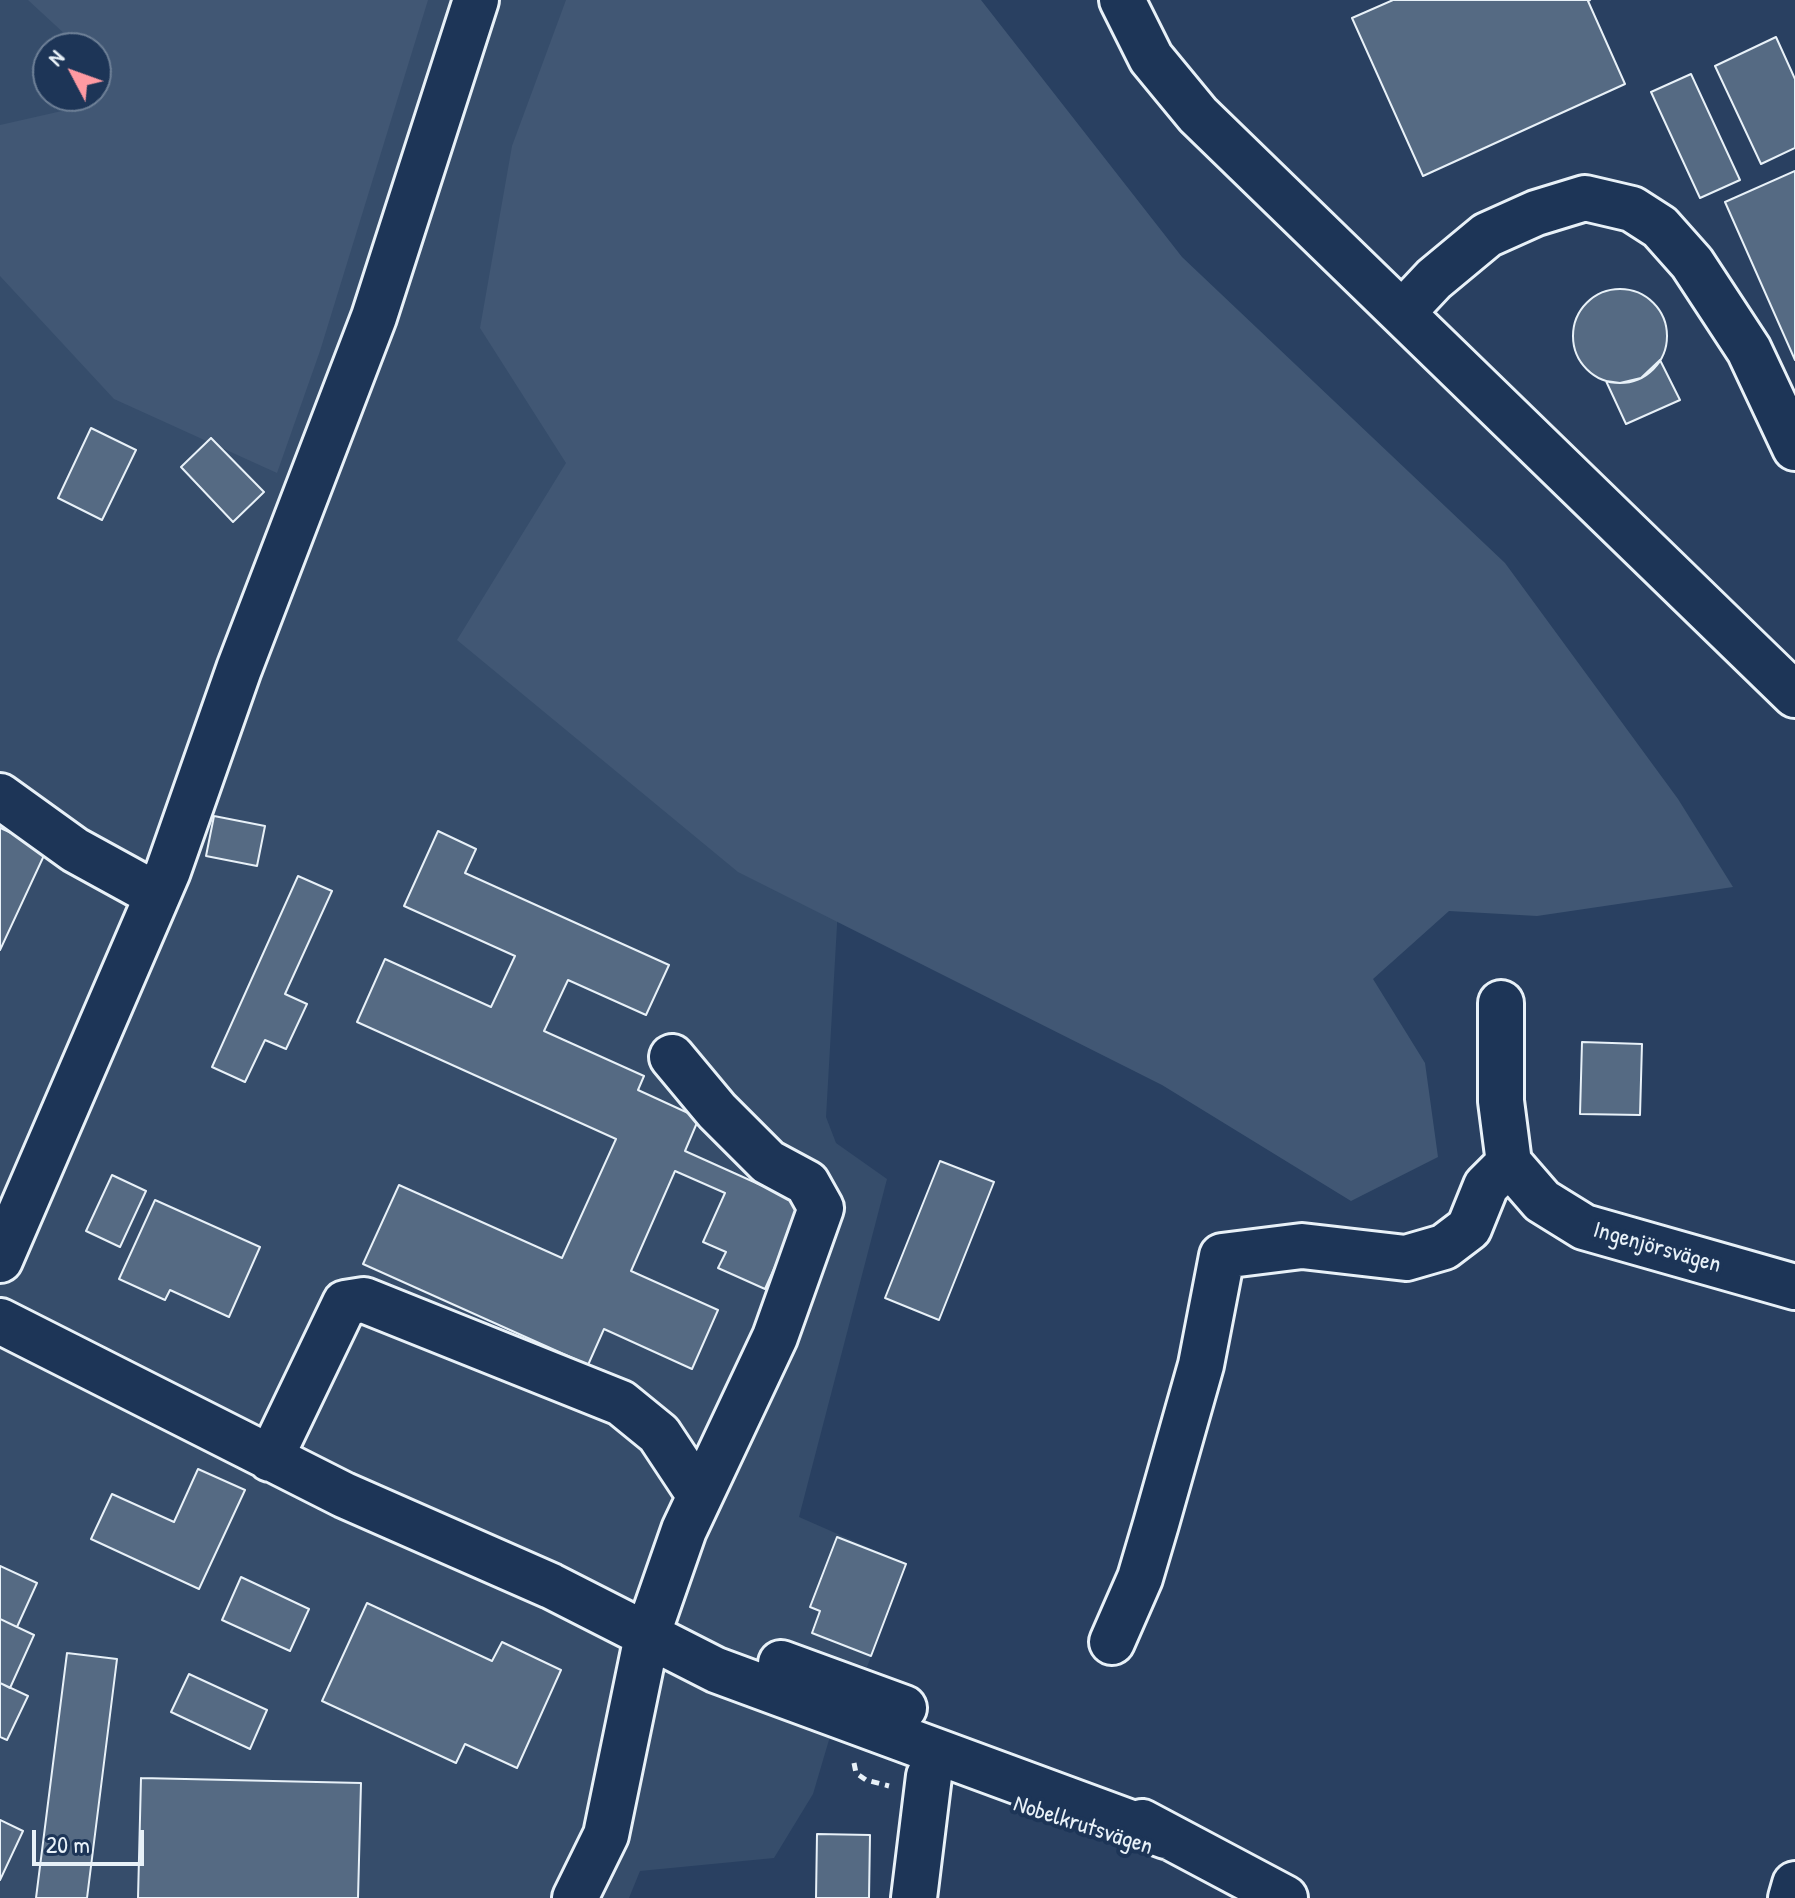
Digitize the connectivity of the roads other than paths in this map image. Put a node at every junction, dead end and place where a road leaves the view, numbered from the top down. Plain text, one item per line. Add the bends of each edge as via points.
1 (476, 0) edge
2 (1122, 0) edge
3 (1403, 312) junction
4 (1795, 448) edge
5 (1795, 695) edge
6 (0, 796) edge
7 (157, 895) junction
8 (1501, 1003) dead end
9 (672, 1057) dead end
10 (1509, 1163) junction
11 (0, 1260) edge
12 (1795, 1287) edge
13 (0, 1321) edge
14 (270, 1459) junction
15 (700, 1496) junction
16 (647, 1636) junction
17 (1112, 1642) dead end
18 (837, 1713) junction
19 (929, 1776) junction
20 (1795, 1884) edge
21 (1267, 1888) edge
22 (575, 1898) edge
23 (914, 1898) edge
24 (1791, 1898) edge

1 - 7 street via 374,317
2 - 3 street via 1151,58 1198,115
3 - 4 street via 1487,235 1585,198 1632,209 1660,227 1692,263 1749,350
3 - 5 street
6 - 7 street via 75,850
7 - 11 street
8 - 10 street via 1501,1101
9 - 15 street via 768,1162 807,1183 821,1208 775,1337
10 - 12 street, Ingenjörsvägen via 1542,1201 1584,1227
10 - 17 street via 1486,1186 1469,1228 1444,1247 1406,1258 1302,1246 1222,1256 1201,1365 1156,1524
13 - 14 street
14 - 15 street via 345,1303 364,1300 621,1403 659,1434
14 - 16 street via 551,1586
15 - 16 street
16 - 18 street via 701,1636
16 - 18 street via 700,1695
16 - 22 street via 606,1835
18 - 19 street, Nobelkrutsvägen
18 - 21 street, Nobelkrutsvägen via 995,1743
19 - 21 street, Nobelkrutsvägen
19 - 23 street
20 - 24 street

